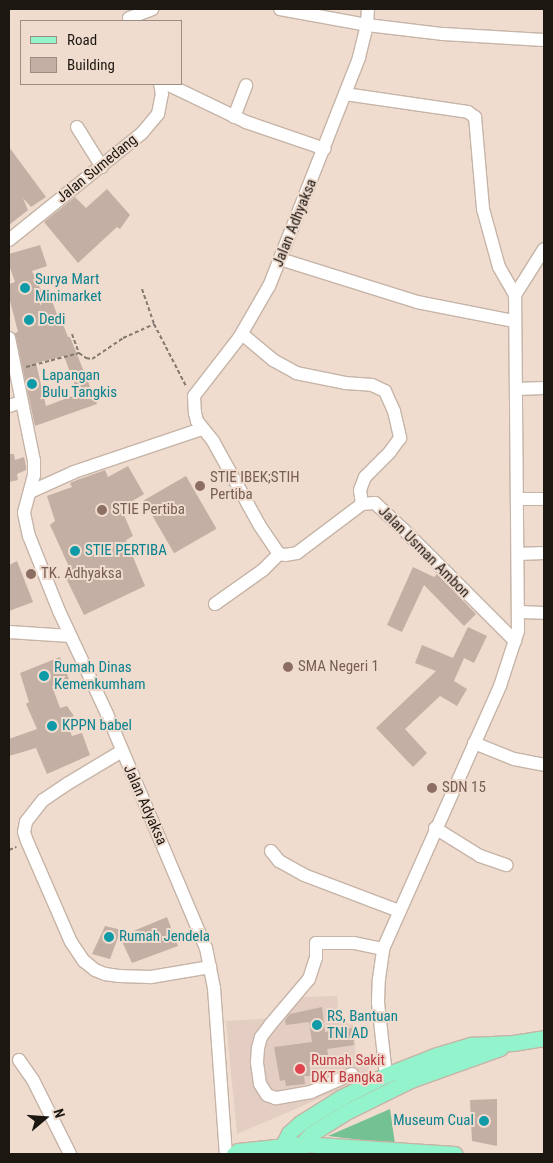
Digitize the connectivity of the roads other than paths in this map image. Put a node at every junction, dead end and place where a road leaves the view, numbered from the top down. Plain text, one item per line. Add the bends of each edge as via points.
1 (152, 9) edge
2 (280, 9) edge
3 (368, 9) edge
4 (128, 16) edge
5 (367, 25) junction
6 (544, 40) edge
7 (160, 85) edge
8 (169, 85) edge
9 (246, 85) dead end
10 (345, 94) junction
11 (234, 117) junction
12 (77, 127) dead end
13 (325, 150) junction
14 (102, 167) junction
15 (9, 240) edge
16 (544, 249) edge
17 (280, 259) junction
18 (515, 295) junction
19 (514, 321) junction
20 (242, 334) junction
21 (9, 338) edge
22 (544, 388) edge
23 (516, 389) junction
24 (15, 404) edge
25 (200, 425) junction
26 (30, 492) junction
27 (544, 498) edge
28 (517, 499) junction
29 (362, 504) junction
30 (544, 553) edge
31 (279, 554) junction
32 (518, 554) junction
33 (215, 604) dead end
34 (519, 612) junction
35 (544, 613) edge
36 (9, 632) edge
37 (70, 636) junction
38 (515, 641) junction
39 (474, 743) junction
40 (122, 751) junction
41 (544, 765) edge
42 (435, 828) junction
43 (270, 851) dead end
44 (506, 865) dead end
45 (399, 911) junction
46 (383, 948) junction
47 (210, 967) junction
48 (544, 1038) edge
49 (513, 1043) junction
50 (19, 1060) dead end
51 (352, 1074) dead end
52 (386, 1075) junction
53 (334, 1083) junction
54 (340, 1098) junction
55 (301, 1149) edge
56 (280, 1150) edge
57 (70, 1154) edge
58 (226, 1154) edge
59 (234, 1154) edge
60 (455, 1154) edge

1 - 4 street
2 - 5 street
3 - 5 street, Jalan Adhyaksa
5 - 6 street via 442,34
5 - 10 street, Jalan Adhyaksa
7 - 14 street, Jalan Sumedang via 161,104 153,121
8 - 11 street
9 - 11 street
10 - 13 street, Jalan Adhyaksa
10 - 18 street via 468,112 475,117 483,208 495,255
11 - 13 street
12 - 14 street
13 - 17 street, Jalan Adhyaksa
14 - 15 street, Jalan Sumedang
16 - 18 street
17 - 19 street via 417,302
17 - 20 street, Jalan Adhyaksa via 262,301
18 - 19 street
19 - 23 street
20 - 25 street, Jalan Adhyaksa via 194,396
20 - 29 street via 273,360 296,373 372,385 385,391 400,438 365,477 360,490
21 - 24 street via 15,369
22 - 23 street
23 - 28 street
24 - 26 street via 34,461
25 - 26 street
25 - 31 street via 213,441
26 - 37 street, Jalan Adyaksa via 24,513 26,526
27 - 28 street
28 - 32 street
29 - 31 street, Jalan Usman Ambon via 297,553
29 - 38 street, Jalan Usman Ambon via 375,503 382,508
30 - 32 street
31 - 33 street via 263,570
32 - 34 street
34 - 35 street
34 - 38 street
36 - 37 street
37 - 40 street, Jalan Adyaksa
38 - 39 street via 500,686
39 - 41 street via 514,759
39 - 42 street
40 - 47 street, Jalan Adyaksa via 198,924
40 - 47 street via 44,800 26,822 24,832 27,841 71,942 95,970 119,976 151,977
42 - 44 street via 480,856
42 - 45 street
43 - 45 street via 279,862 304,875
45 - 46 street
46 - 52 street via 378,1002
46 - 53 street via 354,943 316,943 316,958 309,979 261,1037 257,1062 260,1084 267,1095 276,1098 291,1096
47 - 58 street, Jalan Adyaksa via 221,1065
48 - 49 main road
49 - 52 main road via 472,1045
49 - 55 main road via 391,1089 322,1126
50 - 57 street via 33,1080
51 - 53 street
52 - 54 main road
53 - 54 street
54 - 56 main road via 300,1123 289,1133
55 - 56 main road
55 - 60 main road
56 - 59 main road via 238,1151

